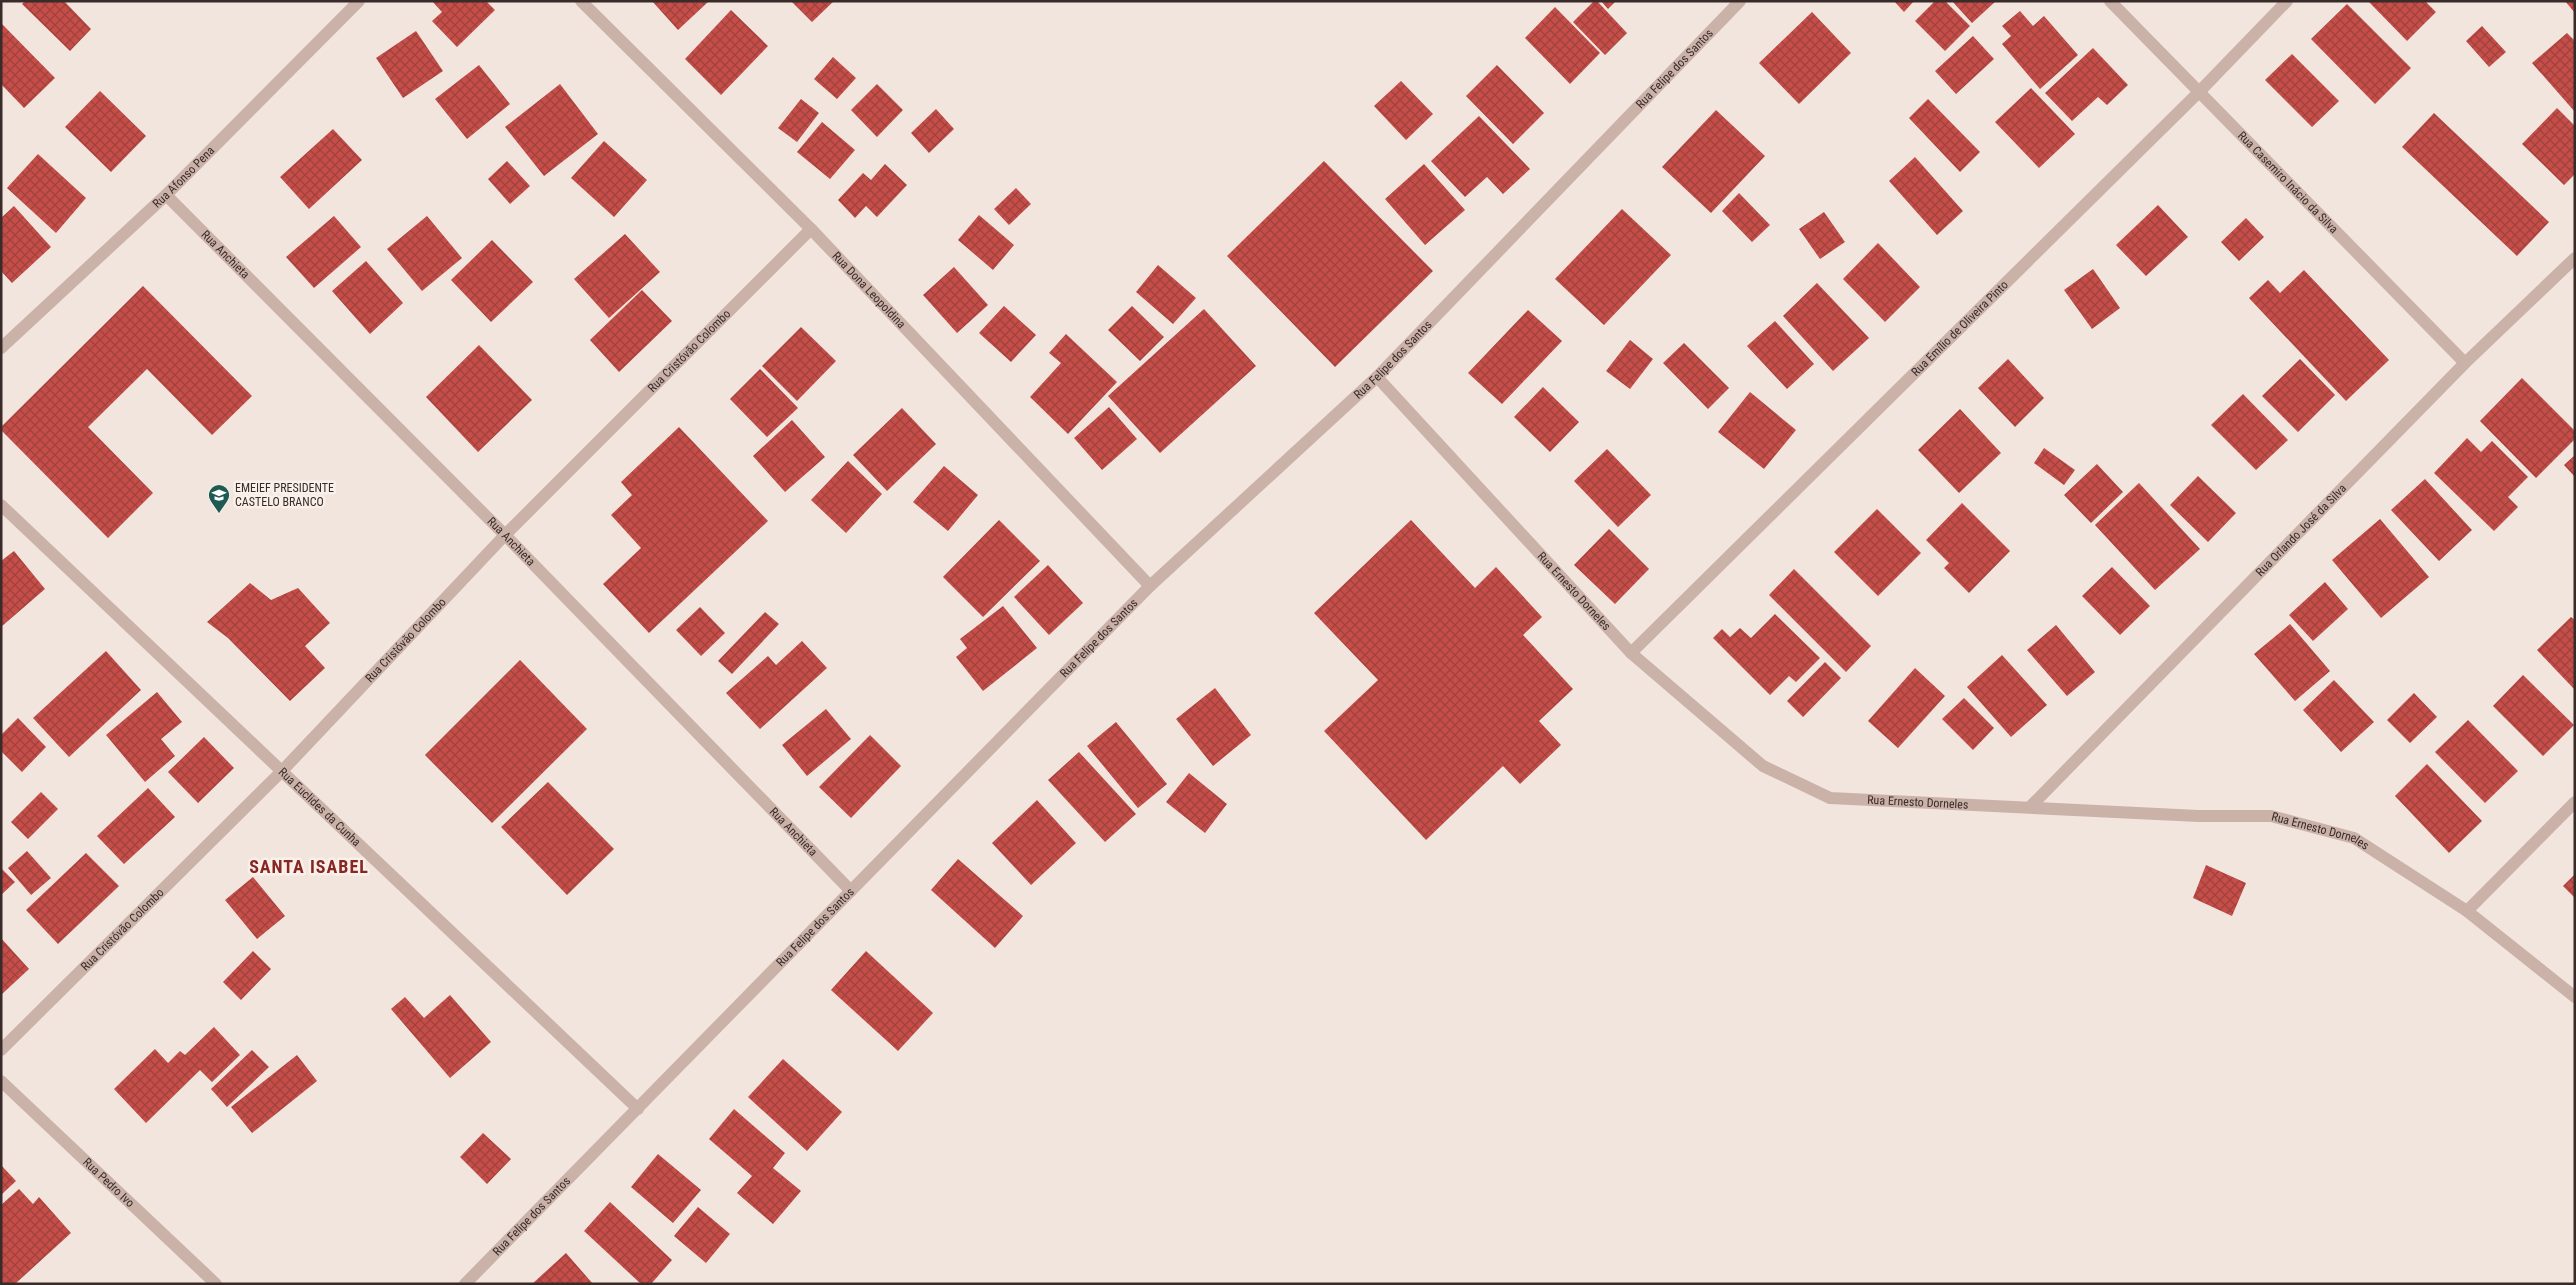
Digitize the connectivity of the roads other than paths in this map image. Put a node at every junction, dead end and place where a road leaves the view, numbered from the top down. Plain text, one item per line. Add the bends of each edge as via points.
1 (359, 1) edge
2 (581, 1) edge
3 (1740, 1) edge
4 (2110, 1) edge
5 (2286, 1) edge
6 (2200, 91) junction
7 (166, 195) junction
8 (811, 229) junction
9 (2575, 258) edge
10 (1, 348) edge
11 (2465, 363) junction
12 (1377, 377) junction
13 (1, 505) edge
14 (505, 535) junction
15 (1150, 586) junction
16 (1631, 653) junction
17 (282, 772) junction
18 (2575, 802) edge
19 (2031, 806) junction
20 (851, 892) junction
21 (2467, 911) junction
22 (2575, 997) edge
23 (1, 1050) edge
24 (1, 1080) edge
25 (638, 1110) junction
26 (216, 1284) edge
27 (465, 1284) edge

1 - 7 street, Rua Afonso Pena
2 - 8 street, Rua Dona Leopoldina
3 - 12 street, Rua Felipe dos Santos
4 - 6 street, Rua Casemiro Inácio da Silva
5 - 6 street, Rua Emílio de Oliveira Pinto
6 - 11 street, Rua Casemiro Inácio da Silva
6 - 16 street, Rua Emílio de Oliveira Pinto
7 - 10 street, Rua Afonso Pena
7 - 14 street, Rua Anchieta
8 - 14 street, Rua Cristóvão Colombo
8 - 15 street, Rua Dona Leopoldina
9 - 11 street, Rua Orlando José da Silva
11 - 19 street, Rua Orlando José da Silva
12 - 15 street, Rua Felipe dos Santos
12 - 16 street, Rua Ernesto Dorneles
13 - 17 street, Rua Euclides da Cunha
14 - 17 street, Rua Cristóvão Colombo
14 - 20 street, Rua Anchieta
15 - 20 street, Rua Felipe dos Santos
16 - 19 street, Rua Ernesto Dorneles via 1762,766 1830,798
17 - 23 street, Rua Cristóvão Colombo
17 - 25 street, Rua Euclides da Cunha
18 - 21 street
19 - 21 street, Rua Ernesto Dorneles via 2198,816 2271,816 2354,838
20 - 25 street, Rua Felipe dos Santos
21 - 22 street, Rua Ernesto Dorneles
24 - 26 street, Rua Pedro Ivo
25 - 27 street, Rua Felipe dos Santos

